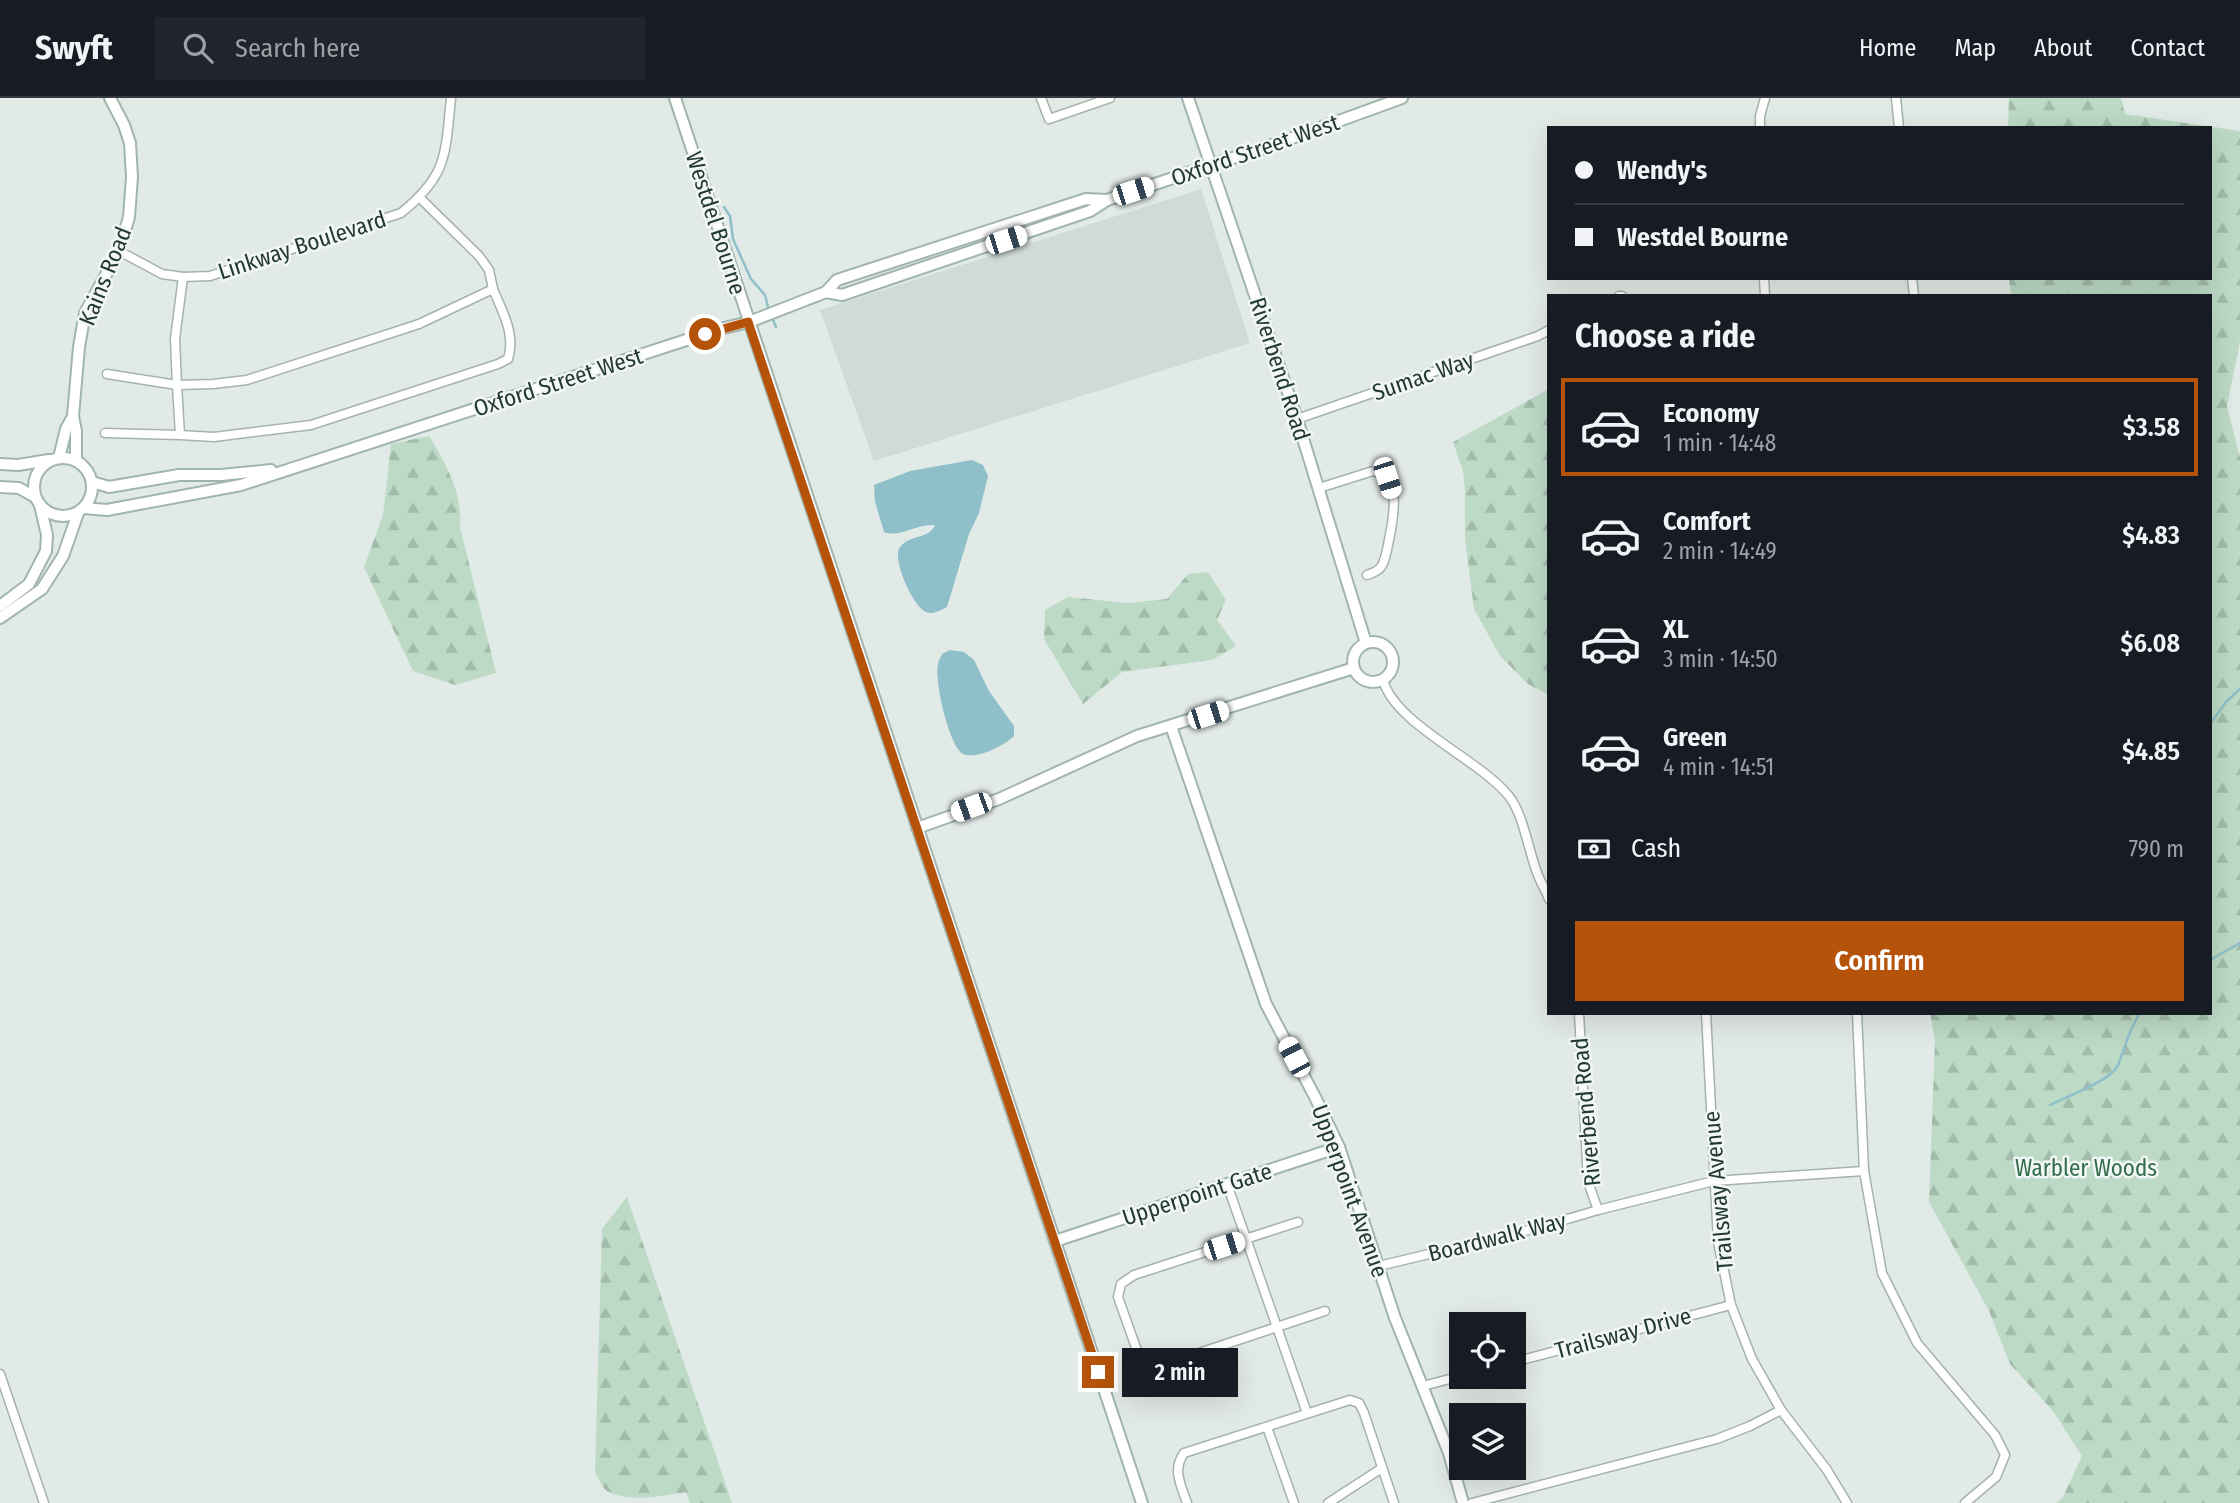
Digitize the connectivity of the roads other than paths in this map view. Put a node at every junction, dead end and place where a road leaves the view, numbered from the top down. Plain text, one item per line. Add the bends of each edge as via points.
1 (110, 98) edge
2 (451, 98) edge
3 (675, 98) edge
4 (1041, 98) edge
5 (1110, 98) edge
6 (1188, 98) edge
7 (1402, 98) edge
8 (1765, 98) edge
9 (1896, 98) edge
10 (1760, 126) edge
11 (1899, 126) edge
12 (1212, 165) junction
13 (420, 198) junction
14 (118, 251) junction
15 (183, 276) junction
16 (493, 289) junction
17 (748, 322) junction
18 (1547, 331) edge
19 (107, 374) dead end
20 (177, 385) junction
21 (73, 416) junction
22 (1297, 419) junction
23 (106, 433) dead end
24 (180, 435) junction
25 (57, 459) junction
26 (76, 461) junction
27 (0, 464) edge
28 (288, 468) junction
29 (92, 482) junction
30 (0, 487) edge
31 (1318, 488) junction
32 (37, 501) junction
33 (81, 510) junction
34 (1367, 575) dead end
35 (0, 606) edge
36 (0, 618) edge
37 (1366, 643) junction
38 (1354, 668) junction
39 (1382, 680) junction
40 (1171, 726) junction
41 (917, 828) junction
42 (1547, 892) edge
43 (1579, 1015) edge
44 (1706, 1015) edge
45 (1857, 1015) edge
46 (1339, 1147) junction
47 (1864, 1171) junction
48 (1714, 1181) junction
49 (1227, 1184) junction
50 (1598, 1210) junction
51 (1298, 1222) dead end
52 (1247, 1239) junction
53 (1055, 1241) junction
54 (1380, 1266) junction
55 (1731, 1305) junction
56 (1325, 1311) dead end
57 (1277, 1327) junction
58 (1526, 1359) edge
59 (0, 1374) edge
60 (1449, 1379) edge
61 (1423, 1386) junction
62 (1781, 1410) junction
63 (1307, 1413) junction
64 (1267, 1427) junction
65 (1382, 1468) junction
66 (44, 1503) edge
67 (1142, 1503) edge
68 (1187, 1503) edge
69 (1294, 1503) edge
70 (1328, 1503) edge
71 (1394, 1503) edge
72 (1464, 1503) edge
73 (1472, 1503) edge
74 (1847, 1503) edge
75 (1965, 1503) edge

1 - 14 main road, Kains Road via 130,143 132,177 128,217
2 - 13 street, Linkway Boulevard via 444,157
3 - 17 main road, Westdel Bourne
4 - 5 street via 1049,119
6 - 12 main road, Riverbend Road
7 - 12 main road, Oxford Street West
8 - 10 street
9 - 11 street
12 - 17 main road, Oxford Street West via 1107,200 1086,199 838,280 826,292
12 - 22 main road, Riverbend Road
13 - 15 street, Linkway Boulevard via 401,214 210,276
13 - 16 street via 479,256 489,270
14 - 15 street, Linkway Boulevard via 162,274
14 - 21 main road, Kains Road via 85,313
15 - 20 street via 175,339
16 - 20 street via 419,324 247,380
16 - 24 street via 512,348 508,359 498,364 311,425 214,437
17 - 28 main road, Oxford Street West
17 - 41 main road, Westdel Bourne
18 - 22 street, Sumac Way
19 - 20 street
20 - 24 street
21 - 25 main road, Kains Road
21 - 26 main road, Kains Road
22 - 31 main road, Riverbend Road
23 - 24 street
25 - 26 main road
25 - 27 main road via 18,466
25 - 32 main road via 46,464 35,479
26 - 29 main road
28 - 29 main road, Oxford Street West via 179,475 109,487
28 - 33 main road, Oxford Street West via 241,485 173,499
29 - 33 main road via 90,500
30 - 32 main road via 19,488
31 - 34 street via 1373,471 1387,478 1395,500 1387,553 1383,565
31 - 37 main road, Riverbend Road
32 - 33 main road via 46,511 62,517
32 - 35 main road via 47,536 46,551 29,584
33 - 36 main road via 63,556 42,589
37 - 38 main road via 1356,652
37 - 39 main road via 1380,643 1391,652 1392,670
38 - 39 main road via 1365,681
38 - 40 main road
39 - 42 street via 1401,709 1488,776 1515,803
40 - 41 main road via 1137,736 999,799
40 - 46 main road, Upperpoint Avenue via 1266,1004
41 - 53 main road, Westdel Bourne
43 - 50 street, Riverbend Road via 1588,1182
44 - 48 street, Trailsway Avenue
45 - 47 street
46 - 49 main road, Upperpoint Gate
46 - 54 main road, Upperpoint Avenue
47 - 48 street, Boardwalk Way
47 - 75 street via 1882,1273 1917,1343 1995,1435 2005,1455 1997,1477
48 - 50 street, Boardwalk Way
48 - 55 street, Trailsway Avenue via 1718,1242
49 - 52 street
49 - 53 main road, Upperpoint Gate
50 - 54 street, Boardwalk Way
51 - 52 street
52 - 57 street
52 - 57 street via 1134,1275 1121,1284 1118,1297 1135,1347 1140,1359 1153,1365 1167,1364
53 - 67 main road, Westdel Bourne
54 - 61 main road, Upperpoint Avenue
55 - 58 street, Trailsway Drive
55 - 62 street, Trailsway Avenue via 1752,1359
56 - 57 street
57 - 63 street
59 - 66 street
60 - 61 street
61 - 72 main road, Upperpoint Avenue
62 - 73 street via 1717,1439
62 - 74 street, Trailsway Avenue
63 - 64 street
63 - 65 street via 1350,1400 1359,1404
64 - 68 street via 1184,1453 1177,1471
64 - 69 street
65 - 70 street
65 - 71 street

